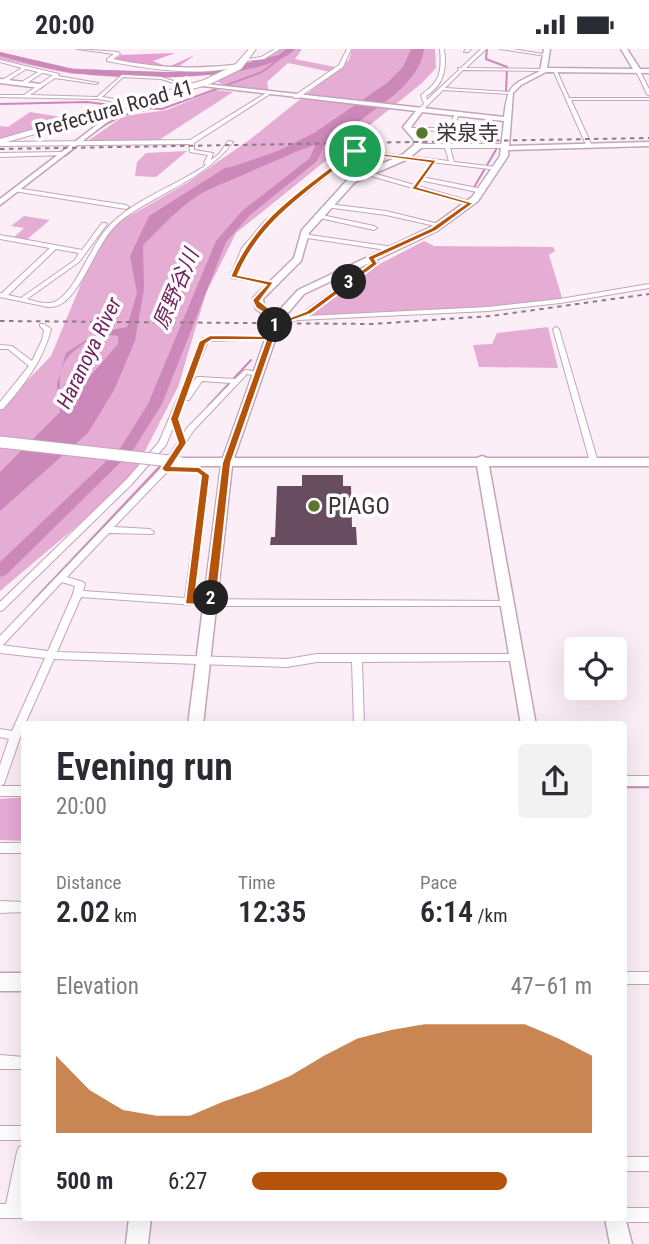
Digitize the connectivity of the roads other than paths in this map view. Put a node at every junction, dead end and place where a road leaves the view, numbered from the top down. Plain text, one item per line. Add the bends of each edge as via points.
1 (79, 49) edge
2 (253, 49) edge
3 (278, 49) edge
4 (349, 49) edge
5 (442, 49) edge
6 (484, 49) edge
7 (502, 49) edge
8 (624, 49) edge
9 (93, 50) edge
10 (507, 52) edge
11 (547, 52) edge
12 (0, 61) edge
13 (10, 64) junction
14 (241, 64) junction
15 (24, 68) junction
16 (460, 69) junction
17 (0, 70) edge
18 (545, 70) junction
19 (555, 71) junction
20 (638, 71) junction
21 (649, 71) edge
22 (40, 72) junction
23 (225, 75) junction
24 (452, 75) junction
25 (468, 76) dead end
26 (54, 77) junction
27 (109, 79) dead end
28 (117, 80) junction
29 (167, 80) junction
30 (48, 81) junction
31 (2, 82) edge
32 (22, 84) junction
33 (70, 84) dead end
34 (40, 86) junction
35 (194, 86) junction
36 (443, 89) junction
37 (510, 93) junction
38 (0, 94) edge
39 (268, 94) junction
40 (26, 96) junction
41 (649, 97) edge
42 (80, 98) junction
43 (98, 98) junction
44 (299, 98) junction
45 (568, 99) junction
46 (135, 104) junction
47 (423, 107) junction
48 (457, 114) junction
49 (102, 118) junction
50 (507, 119) junction
51 (407, 129) junction
52 (453, 129) junction
53 (191, 142) junction
54 (230, 142) dead end
55 (0, 143) edge
56 (77, 143) junction
57 (649, 144) edge
58 (446, 145) junction
59 (418, 146) junction
60 (589, 146) junction
61 (505, 147) junction
62 (62, 154) junction
63 (0, 155) edge
64 (405, 157) junction
65 (434, 162) junction
66 (452, 163) junction
67 (205, 166) junction
68 (496, 169) junction
69 (366, 173) junction
70 (422, 179) junction
71 (414, 188) junction
72 (16, 190) junction
73 (482, 191) junction
74 (0, 202) edge
75 (471, 203) junction
76 (328, 205) junction
77 (317, 216) junction
78 (440, 225) junction
79 (374, 228) dead end
80 (303, 236) junction
81 (0, 237) edge
82 (55, 247) junction
83 (393, 249) junction
84 (82, 252) junction
85 (370, 259) junction
86 (272, 284) junction
87 (649, 286) edge
88 (1, 295) edge
89 (23, 299) junction
90 (298, 318) junction
91 (42, 325) dead end
92 (274, 328) junction
93 (556, 329) dead end
94 (0, 347) edge
95 (33, 365) junction
96 (258, 374) junction
97 (236, 381) junction
98 (17, 389) junction
99 (0, 399) edge
100 (0, 407) edge
101 (178, 410) junction
102 (175, 419) junction
103 (0, 442) edge
104 (183, 443) junction
105 (482, 460) junction
106 (594, 462) junction
107 (649, 462) edge
108 (227, 463) junction
109 (165, 469) junction
110 (107, 530) junction
111 (150, 532) dead end
112 (62, 579) junction
113 (78, 594) junction
114 (189, 601) junction
115 (210, 603) junction
116 (508, 604) junction
117 (0, 608) edge
118 (0, 642) edge
119 (0, 649) edge
120 (51, 655) junction
121 (357, 657) junction
122 (517, 657) junction
123 (203, 662) junction
124 (22, 721) edge
125 (196, 721) edge
126 (359, 721) edge
127 (528, 721) edge
128 (18, 730) edge
129 (0, 733) edge
130 (0, 781) edge
131 (627, 781) edge
132 (649, 781) edge
133 (21, 791) edge
134 (0, 792) edge
135 (0, 848) edge
136 (21, 848) edge
137 (0, 907) edge
138 (21, 907) edge
139 (627, 978) edge
140 (649, 978) edge
141 (0, 982) edge
142 (21, 982) edge
143 (0, 1062) edge
144 (21, 1063) edge
145 (0, 1133) edge
146 (21, 1133) edge
147 (627, 1164) edge
148 (649, 1164) edge
149 (21, 1167) edge
150 (12, 1211) edge
151 (627, 1215) edge
152 (649, 1215) edge
153 (140, 1221) edge
154 (617, 1221) edge
155 (137, 1244) edge
156 (621, 1244) edge

1 - 9 street
2 - 14 main road
3 - 14 street
4 - 44 street via 335,71
5 - 47 street via 443,75 432,91 423,95
6 - 16 street
7 - 10 street
8 - 20 street
9 - 14 street via 118,53 109,60 167,71
10 - 11 street
11 - 18 street
12 - 13 street
13 - 15 street
13 - 17 street
14 - 23 main road, Prefectural Road 41
15 - 22 street
15 - 31 street
16 - 18 street
16 - 24 street
18 - 19 street
18 - 37 street
19 - 20 street
19 - 45 street
20 - 21 street
20 - 41 street
22 - 26 street via 57,75
22 - 32 street
23 - 29 street
23 - 35 main road, Prefectural Road 41
24 - 25 street
24 - 36 street
26 - 30 street
26 - 42 street via 98,81
27 - 28 street
28 - 29 street via 125,76
28 - 43 street
29 - 35 street
30 - 33 street
30 - 34 street
31 - 32 street
32 - 34 street
34 - 40 street
35 - 39 street
35 - 46 main road, Prefectural Road 41
36 - 37 street
36 - 47 street
37 - 50 street
38 - 40 street
39 - 44 street
39 - 53 street
40 - 42 street
41 - 45 street
42 - 43 street
43 - 46 street
44 - 47 street
45 - 60 street
46 - 49 main road, Prefectural Road 41
47 - 48 street
47 - 51 street
48 - 50 street
48 - 52 street
49 - 55 main road, Prefectural Road 41
49 - 56 street
50 - 61 street
51 - 52 street
51 - 59 street
52 - 58 street
53 - 56 street
53 - 67 street via 192,151 211,154
54 - 67 street
55 - 56 street
56 - 62 street
57 - 60 street
58 - 59 street
58 - 61 street
58 - 66 street
59 - 64 street
60 - 61 street
61 - 68 street
62 - 63 street
62 - 72 street
64 - 65 street
64 - 69 street
64 - 86 street via 355,151 267,222 245,249 233,277
65 - 66 street
65 - 70 street
66 - 68 street
67 - 89 street via 136,207 103,234 69,298 53,305
68 - 73 street
69 - 71 street
69 - 76 street
70 - 71 street
70 - 73 street
71 - 75 street
72 - 74 street
72 - 84 street via 126,207 105,223
73 - 75 street
75 - 78 street
76 - 77 street
76 - 78 street
77 - 79 street
77 - 80 street
78 - 83 street
80 - 83 street
80 - 86 street via 298,259
81 - 82 street
82 - 84 street
82 - 88 street
83 - 85 street
84 - 89 street via 77,261
85 - 90 street via 376,263
85 - 92 street via 301,292
86 - 92 street via 256,304
87 - 90 street via 502,307
88 - 89 street
90 - 92 street via 285,320 281,329
91 - 95 street via 48,329
92 - 96 street
92 - 101 street via 205,339
93 - 106 street
94 - 95 street via 10,347
95 - 98 street
96 - 97 street via 245,372
96 - 108 street
97 - 101 street via 200,379
97 - 104 street
98 - 99 street
98 - 100 street
101 - 102 street
102 - 104 street
102 - 117 street via 163,443 129,482
103 - 108 street, bridge
104 - 109 street
105 - 106 street
105 - 108 street
105 - 116 street
106 - 107 street
108 - 115 street
109 - 110 street
109 - 114 street via 199,470 206,475
110 - 111 street
110 - 112 street
112 - 113 street via 78,581
112 - 118 street
113 - 114 street
113 - 120 street
114 - 115 street
115 - 116 street
115 - 123 street
116 - 122 street
119 - 120 street
120 - 123 street
120 - 124 street
121 - 122 street
121 - 123 street via 287,663
121 - 126 street
122 - 127 street
123 - 125 street
128 - 129 street
128 - 130 street
131 - 132 street
133 - 134 street
135 - 136 street
137 - 138 street
139 - 140 street
141 - 142 street
143 - 144 street
145 - 146 street
147 - 148 street
149 - 150 street
151 - 152 street
153 - 155 street
154 - 156 street

